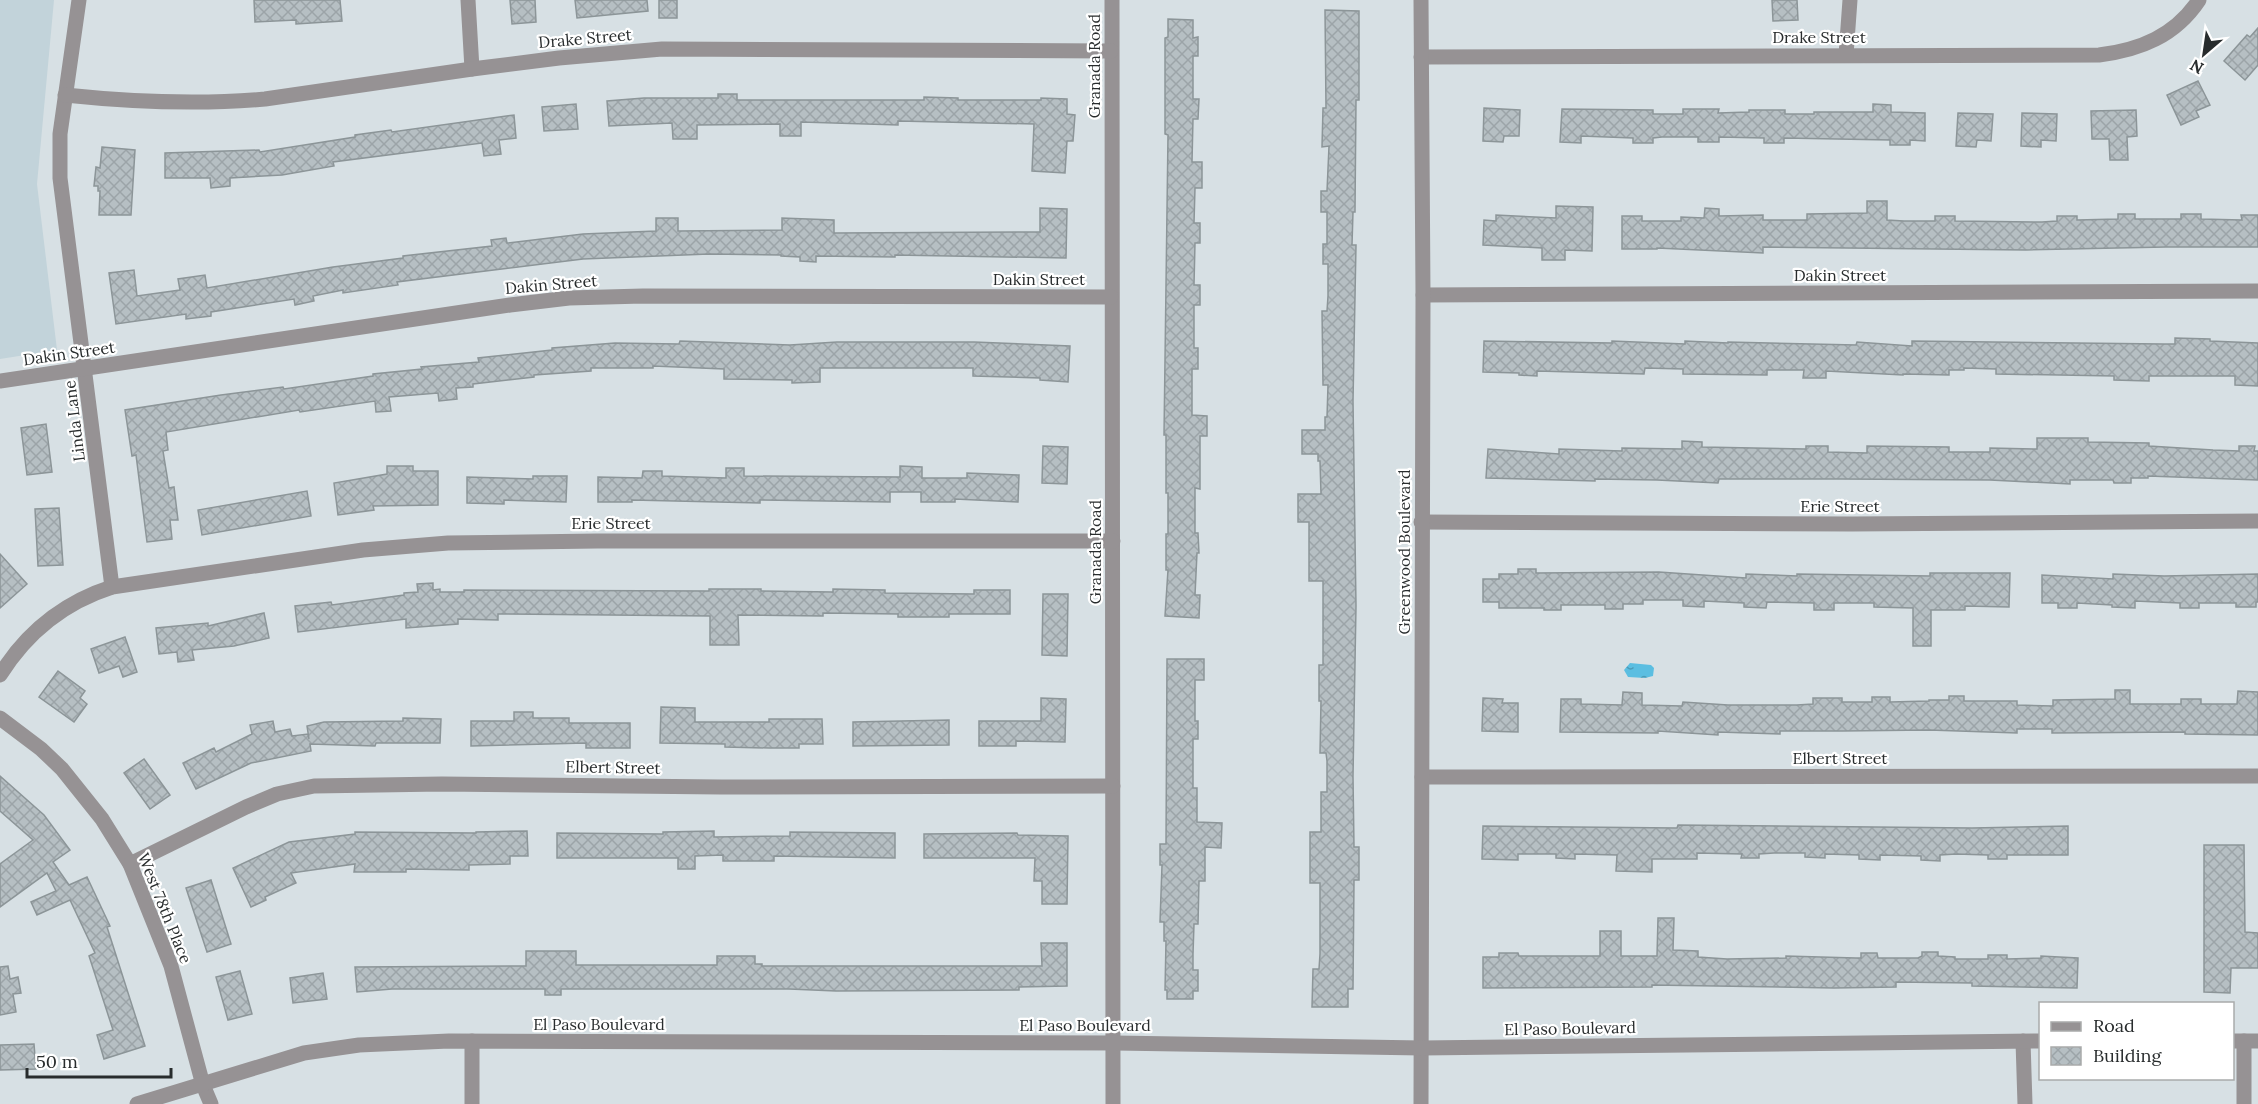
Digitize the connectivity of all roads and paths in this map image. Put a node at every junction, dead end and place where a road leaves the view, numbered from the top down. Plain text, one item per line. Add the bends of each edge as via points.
1 (79, 0) edge
2 (468, 0) edge
3 (1112, 0) edge
4 (1421, 0) edge
5 (1850, 0) edge
6 (2199, 0) edge
7 (1111, 51) junction
8 (1846, 55) junction
9 (1421, 57) junction
10 (472, 69) junction
11 (65, 95) junction
12 (2258, 291) edge
13 (1423, 295) junction
14 (1111, 297) junction
15 (86, 370) junction
16 (0, 381) edge
17 (2258, 521) edge
18 (1421, 522) junction
19 (1113, 541) junction
20 (112, 587) junction
21 (0, 675) edge
22 (0, 718) edge
23 (2258, 776) edge
24 (1422, 777) junction
25 (1113, 786) junction
26 (130, 864) junction
27 (472, 1041) junction
28 (2023, 1041) junction
29 (2039, 1041) edge
30 (2245, 1041) edge
31 (1115, 1043) junction
32 (1422, 1048) junction
33 (203, 1085) junction
34 (137, 1104) edge
35 (211, 1104) edge
36 (472, 1104) edge
37 (1113, 1104) edge
38 (1421, 1104) edge
39 (2025, 1104) edge
40 (2244, 1104) edge

1 - 11 street, Linda Lane
2 - 10 street
3 - 7 street, Granada Road
4 - 9 street, Greenwood Boulevard
5 - 8 street
6 - 8 street, Drake Street via 2165,35 2118,53 2051,57
7 - 10 street, Drake Street via 662,49
7 - 14 street, Granada Road
8 - 9 street, Drake Street
9 - 13 street, Greenwood Boulevard
10 - 11 street, Drake Street via 265,99 201,104
11 - 15 street, Linda Lane via 60,178
12 - 13 street, Dakin Street
13 - 18 street, Greenwood Boulevard
14 - 15 street, Dakin Street via 569,298
14 - 19 street, Granada Road
15 - 16 street, Dakin Street
15 - 20 street, Linda Lane
17 - 18 street, Erie Street
18 - 24 street, Greenwood Boulevard
19 - 20 street, Erie Street via 448,543 363,550
19 - 25 street, Granada Road
20 - 21 street via 68,606 42,624 13,654
22 - 26 street, West 78th Place via 62,769
23 - 24 street, Elbert Street
24 - 32 street, Greenwood Boulevard
25 - 26 street, Elbert Street via 314,786 277,794 246,807
25 - 31 street, Granada Road
26 - 33 street, West 78th Place via 171,966
27 - 31 street, El Paso Boulevard
27 - 33 street, El Paso Boulevard via 359,1045 304,1053
27 - 36 street
28 - 29 street, El Paso Boulevard
28 - 32 street, El Paso Boulevard
28 - 39 street
30 - 40 street
31 - 32 street, El Paso Boulevard
31 - 37 street, Granada Road
32 - 38 street, Greenwood Boulevard
33 - 34 street, El Paso Boulevard
33 - 35 street, West 78th Place

